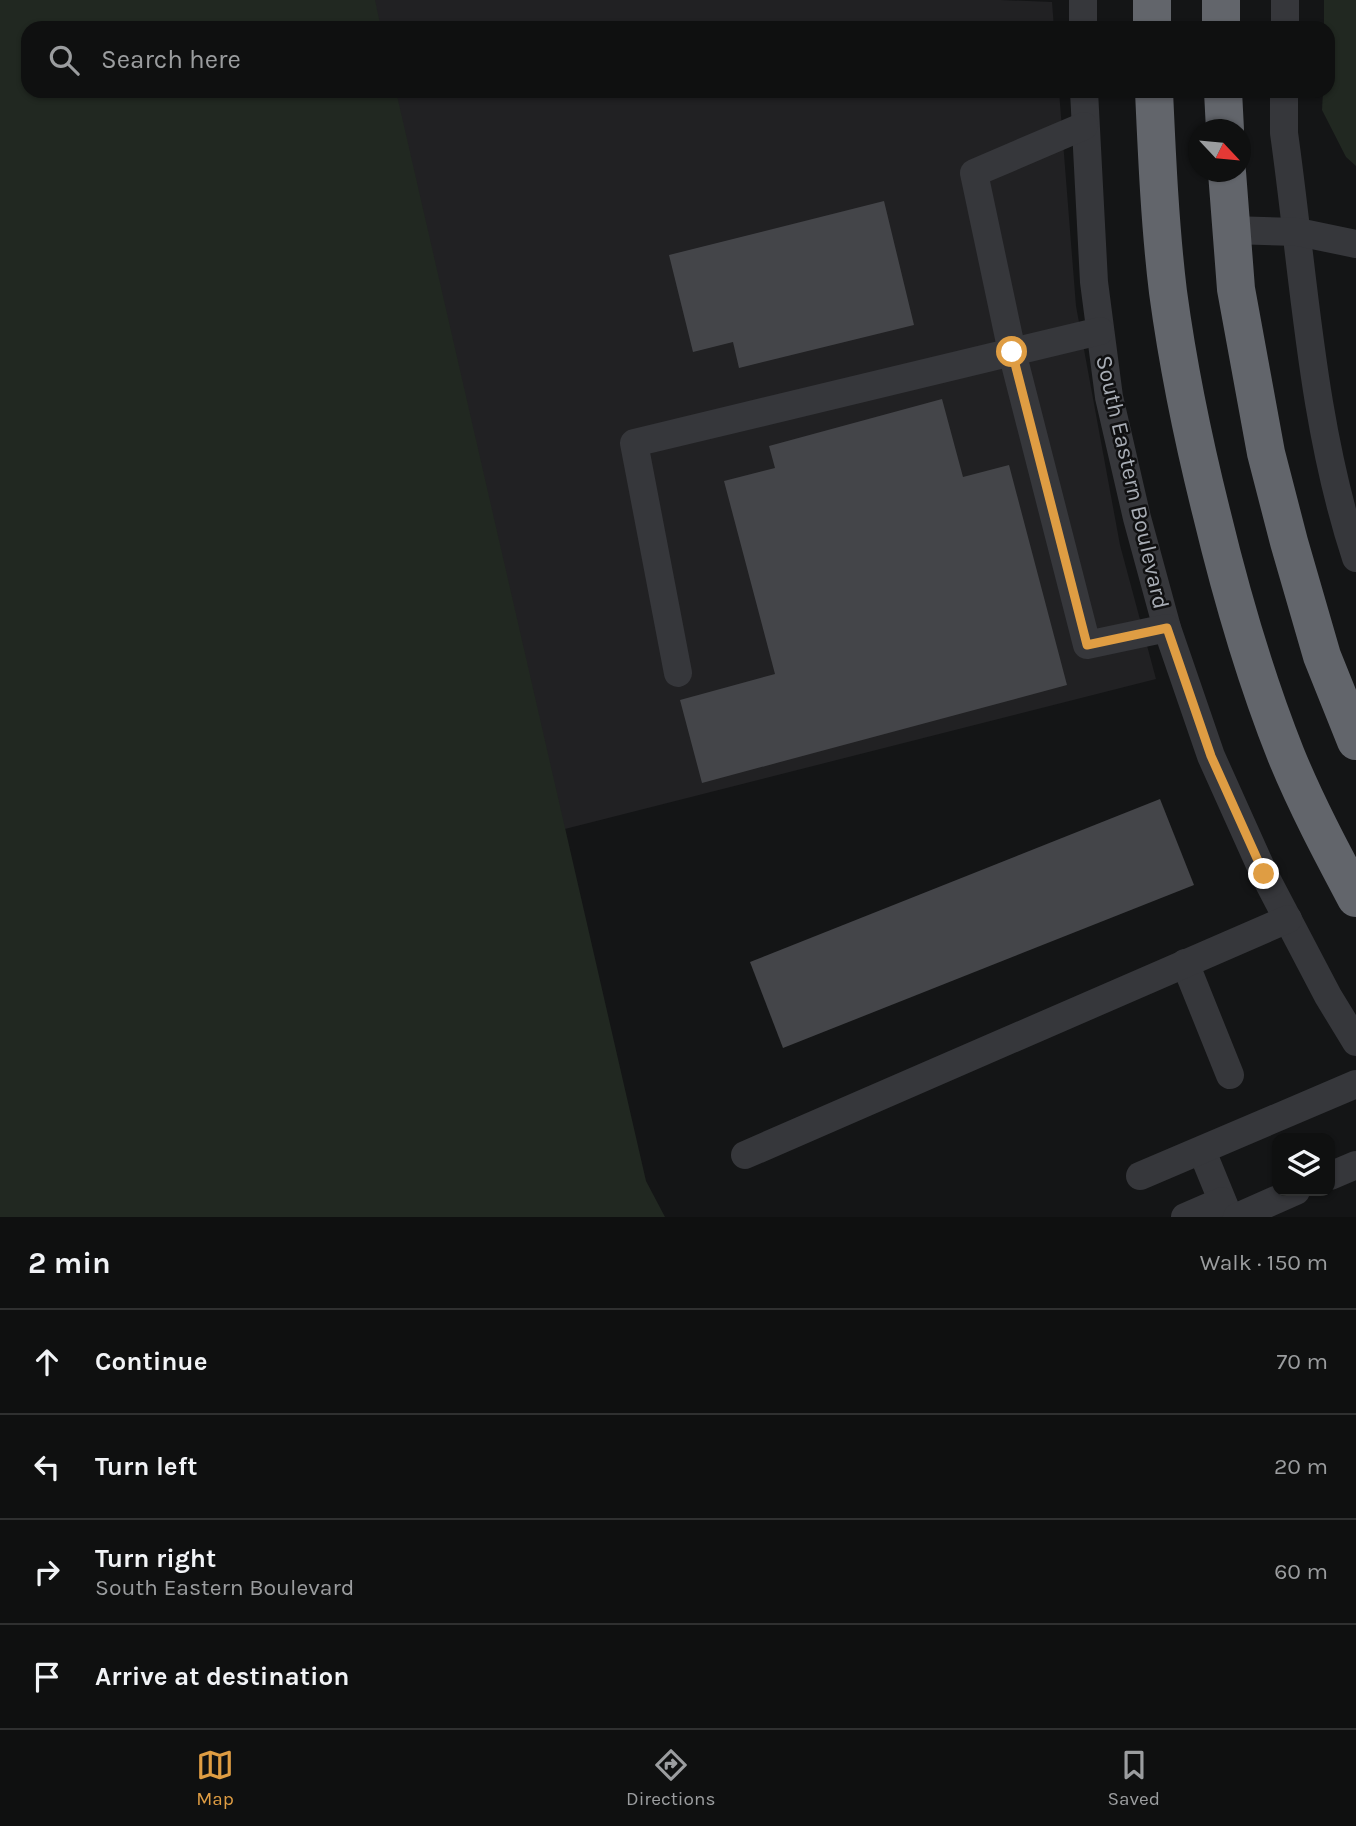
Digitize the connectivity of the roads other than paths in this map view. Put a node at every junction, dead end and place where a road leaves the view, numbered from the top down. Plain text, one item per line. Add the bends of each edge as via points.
1 (1083, 0) edge
2 (1152, 0) edge
3 (1221, 0) edge
4 (1285, 0) edge
5 (1083, 21) edge
6 (1152, 21) edge
7 (1222, 21) edge
8 (1285, 21) edge
9 (1084, 98) edge
10 (1154, 98) edge
11 (1223, 98) edge
12 (1284, 98) edge
13 (1224, 119) edge
14 (1084, 126) junction
15 (1228, 182) edge
16 (1231, 229) junction
17 (1298, 232) junction
18 (1356, 244) edge
19 (1100, 331) junction
20 (1012, 352) junction
21 (1356, 558) edge
22 (1167, 628) junction
23 (678, 673) dead end
24 (1356, 741) edge
25 (1287, 756) junction
26 (1356, 861) edge
27 (1356, 898) edge
28 (1288, 919) junction
29 (1185, 964) junction
30 (1356, 1042) edge
31 (1230, 1075) dead end
32 (1356, 1084) edge
33 (1202, 1151) junction
34 (746, 1155) dead end
35 (1356, 1165) edge
36 (1335, 1174) edge
37 (1140, 1176) dead end
38 (1280, 1196) edge
39 (1229, 1212) edge
40 (1185, 1217) edge

1 - 5 street
2 - 6 highway
3 - 7 highway
4 - 8 street
9 - 14 street, South Eastern Boulevard
10 - 25 highway via 1168,293 1193,437 1229,587
11 - 13 highway
12 - 17 street via 1284,132
14 - 19 street, South Eastern Boulevard
14 - 20 street via 974,173
15 - 16 highway
16 - 17 street
16 - 24 highway via 1236,289 1266,453 1322,656
17 - 18 street
17 - 21 street via 1316,388
19 - 20 street
19 - 22 street, South Eastern Boulevard via 1109,397
20 - 22 street via 1087,645
20 - 23 street via 634,443
22 - 28 street, South Eastern Boulevard via 1211,756
25 - 26 highway
25 - 27 highway
28 - 29 street
28 - 30 street, South Eastern Boulevard
29 - 31 street
29 - 34 street
32 - 33 street
33 - 37 street
33 - 39 street
35 - 36 street
38 - 39 street
39 - 40 street

